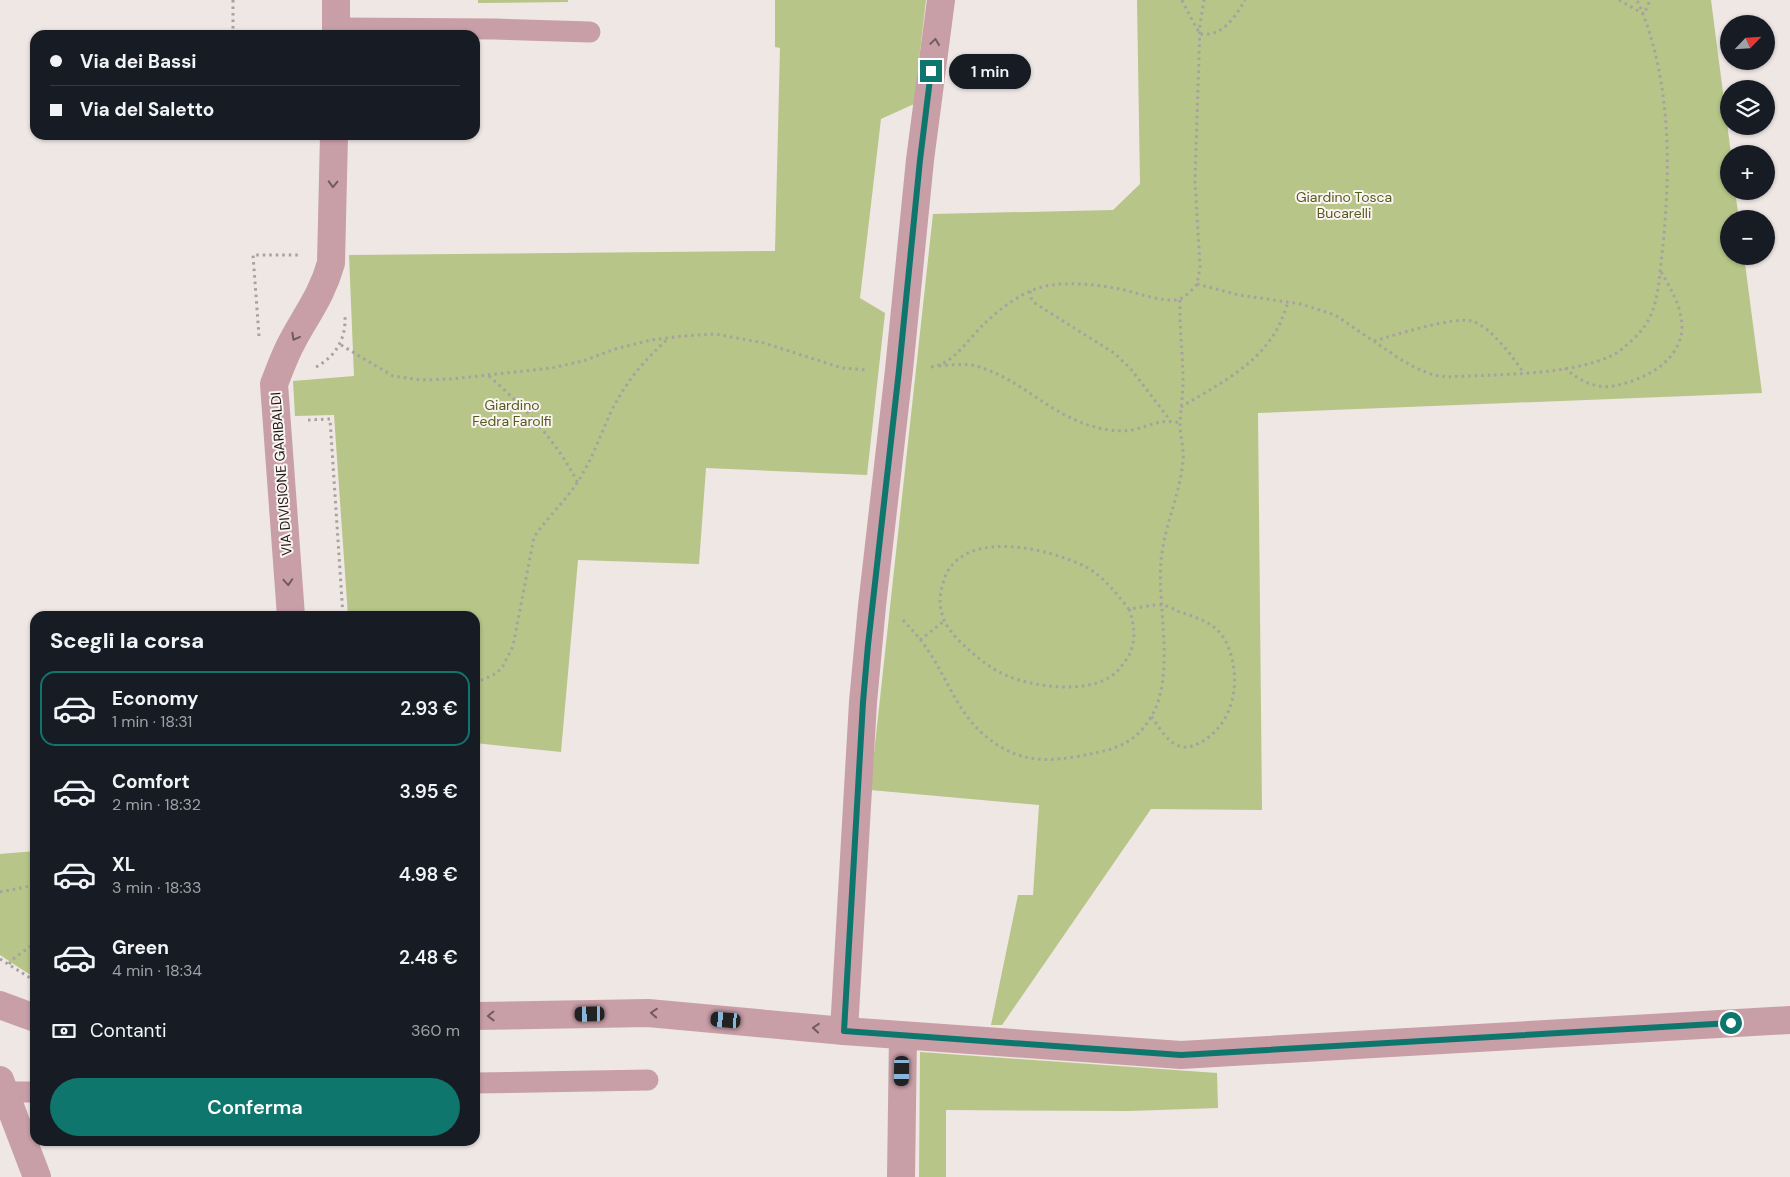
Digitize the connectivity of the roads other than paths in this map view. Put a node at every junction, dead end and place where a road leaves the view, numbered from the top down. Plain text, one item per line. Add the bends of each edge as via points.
1 (336, 0) edge
2 (941, 0) edge
3 (336, 30) edge
4 (415, 30) edge
5 (590, 32) dead end
6 (334, 140) edge
7 (291, 611) edge
8 (0, 1005) edge
9 (30, 1016) edge
10 (480, 1016) edge
11 (1790, 1020) edge
12 (844, 1031) junction
13 (904, 1036) junction
14 (648, 1080) dead end
15 (480, 1083) edge
16 (2, 1086) edge
17 (30, 1091) edge
18 (37, 1177) edge
19 (901, 1177) edge

1 - 3 street
12 -> 2 street via 863,702 872,606 920,160
4 - 5 lane
6 -> 7 street, VIA DIVISIONE GARIBALDI via 331,263 323,288 283,360 274,384
8 - 9 street
12 -> 10 street via 648,1012
11 - 13 street via 1181,1055
12 - 13 street
13 - 19 street
14 - 15 lane
16 - 17 lane
16 - 18 street

